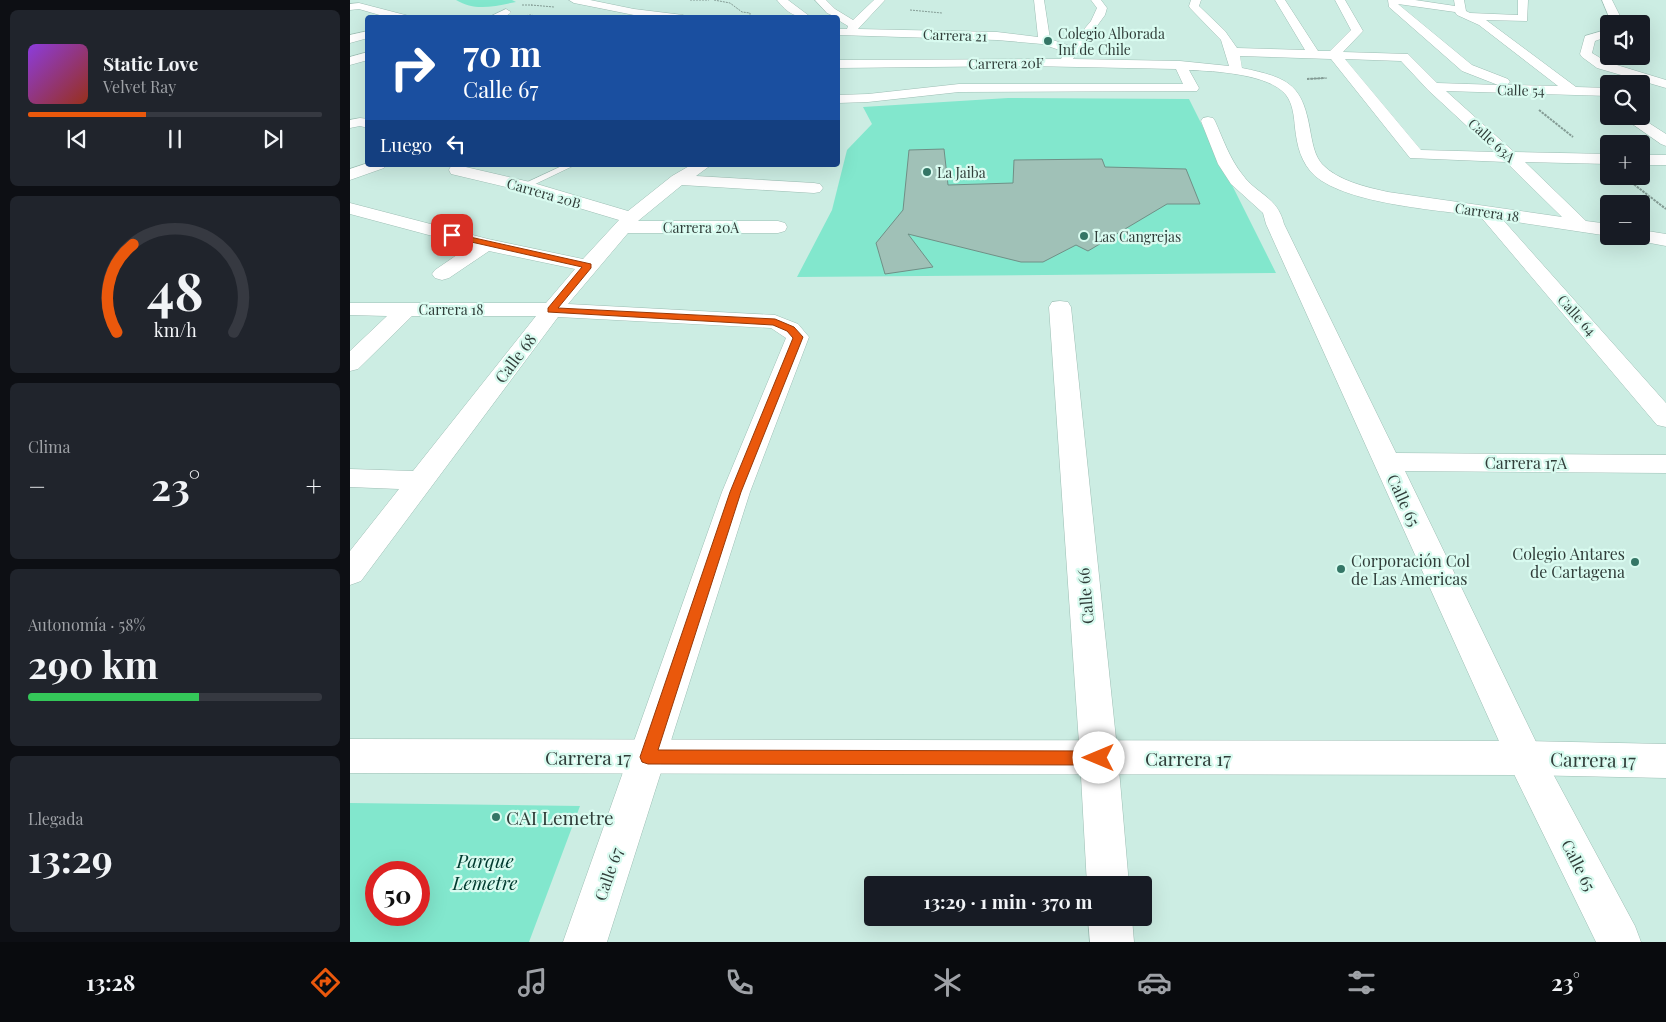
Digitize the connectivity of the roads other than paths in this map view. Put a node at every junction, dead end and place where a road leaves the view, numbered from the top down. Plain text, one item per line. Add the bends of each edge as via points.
1 (574, 0) edge
2 (782, 0) edge
3 (820, 0) edge
4 (880, 0) edge
5 (1039, 0) edge
6 (1096, 0) edge
7 (1196, 0) edge
8 (1280, 0) edge
9 (1340, 0) edge
10 (1393, 0) edge
11 (1523, 0) edge
12 (1607, 0) edge
13 (1408, 1) edge
14 (350, 7) edge
15 (554, 7) road end
16 (1462, 9) edge
17 (506, 12) road end
18 (390, 14) junction
19 (386, 15) edge
20 (394, 15) edge
21 (499, 15) edge
22 (596, 15) edge
23 (658, 15) edge
24 (802, 15) edge
25 (836, 15) edge
26 (1614, 15) edge
27 (840, 18) edge
28 (853, 28) junction
29 (840, 31) edge
30 (365, 35) edge
31 (1600, 35) edge
32 (350, 39) edge
33 (1044, 41) junction
34 (1233, 52) junction
35 (1313, 54) junction
36 (1334, 54) junction
37 (1068, 56) junction
38 (365, 57) edge
39 (350, 61) edge
40 (958, 63) junction
41 (840, 64) edge
42 (1600, 64) edge
43 (1180, 65) junction
44 (1602, 65) edge
45 (1236, 71) junction
46 (1666, 84) edge
47 (1433, 87) junction
48 (959, 88) junction
49 (1516, 90) junction
50 (1573, 91) junction
51 (1590, 92) junction
52 (1600, 92) edge
53 (1650, 92) edge
54 (1666, 92) edge
55 (1600, 98) edge
56 (840, 99) edge
57 (1208, 121) dead end
58 (1642, 125) edge
59 (1666, 141) edge
60 (1511, 158) junction
61 (1600, 159) edge
62 (1650, 160) edge
63 (1666, 160) edge
64 (372, 167) edge
65 (567, 167) edge
66 (700, 167) edge
67 (457, 170) dead end
68 (789, 172) dead end
69 (350, 175) edge
70 (678, 180) junction
71 (775, 185) junction
72 (524, 186) junction
73 (814, 188) dead end
74 (1365, 192) joint
75 (350, 208) edge
76 (1486, 212) junction
77 (627, 222) junction
78 (1579, 224) junction
79 (778, 227) dead end
80 (1600, 228) edge
81 (1650, 237) edge
82 (1666, 240) edge
83 (486, 244) junction
84 (588, 266) junction
85 (442, 274) dead end
86 (1060, 307) dead end
87 (350, 309) edge
88 (407, 309) junction
89 (552, 310) junction
90 (350, 364) edge
91 (1666, 419) edge
92 (1386, 462) junction
93 (1666, 464) edge
94 (350, 478) edge
95 (421, 481) junction
96 (350, 573) edge
97 (350, 756) edge
98 (648, 757) junction
99 (1099, 758) junction
100 (1525, 758) junction
101 (1666, 760) edge
102 (1107, 876) edge
103 (1111, 926) edge
104 (585, 942) edge
105 (1112, 942) edge
106 (1619, 942) edge

1 - 23 street
2 - 24 street
3 - 25 street
4 - 28 street
5 - 33 street
6 - 37 street via 1102,8 1100,17
7 - 34 street via 1194,6 1227,39
8 - 35 street
9 - 36 street via 1357,32
10 - 13 street
10 - 49 street via 1393,5 1467,68
11 - 16 street via 1523,19
12 - 26 street
13 - 16 street
14 - 18 street via 359,6
15 - 22 street
16 - 50 street
17 - 21 street
18 - 19 street
18 - 20 street
27 - 28 street
28 - 29 street, Carrera 21
28 - 33 street, Carrera 21
30 - 32 street
31 - 42 street via 1589,39 1586,54
33 - 37 street, Carrera 21
34 - 35 street
34 - 45 street
35 - 36 street
36 - 47 street, Calle 63A via 1404,57
36 - 60 street via 1416,155
37 - 40 street, Carrera 20F
37 - 43 street, Carrera 20F
38 - 39 street
40 - 41 street, Carrera 20F
40 - 48 street
43 - 45 street, Carrera 20F
43 - 48 street via 1192,88
44 - 46 street
45 - 74 street, Carrera 20F via 1286,87 1297,100 1309,158 1336,182
47 - 49 street, Calle 54
47 - 60 street, Calle 63A
48 - 56 street
49 - 50 street, Calle 54
50 - 51 street, Calle 54
51 - 52 street, Calle 54
51 - 55 street
53 - 54 street
57 - 92 street, Calle 65 via 1226,164 1237,180 1272,211 1274,224
58 - 59 street
60 - 61 street
60 - 78 street, Calle 63A
62 - 63 street
64 - 69 street
65 - 72 lane
66 - 70 street, Calle 68
67 - 72 street, Carrera 20B
68 - 71 street
70 - 71 street
70 - 77 street, Calle 68
71 - 73 street
72 - 77 street, Carrera 20B
74 - 76 street, Carrera 18
75 - 83 street
76 - 78 street, Carrera 18
76 - 91 street, Calle 64
77 - 79 street, Carrera 20A
77 - 84 street, Calle 68
78 - 80 street, Carrera 18
81 - 82 street
83 - 84 street
83 - 85 street
84 - 89 street, Calle 68
86 - 99 street, Calle 66
87 - 88 street, Carrera 18
88 - 89 street, Carrera 18
88 - 90 street
89 - 95 street, Calle 68
89 - 98 street, Calle 67 via 775,322 798,337 736,492
92 - 93 street, Carrera 17A
92 - 100 street, Calle 65
94 - 95 street
95 - 96 street, Calle 68
97 - 98 street, Carrera 17
98 - 99 street, Carrera 17
98 - 104 street, Calle 67
99 - 100 street, Carrera 17
99 - 102 street, Calle 66
100 - 101 street, Carrera 17
100 - 106 street, Calle 65
103 - 105 street

